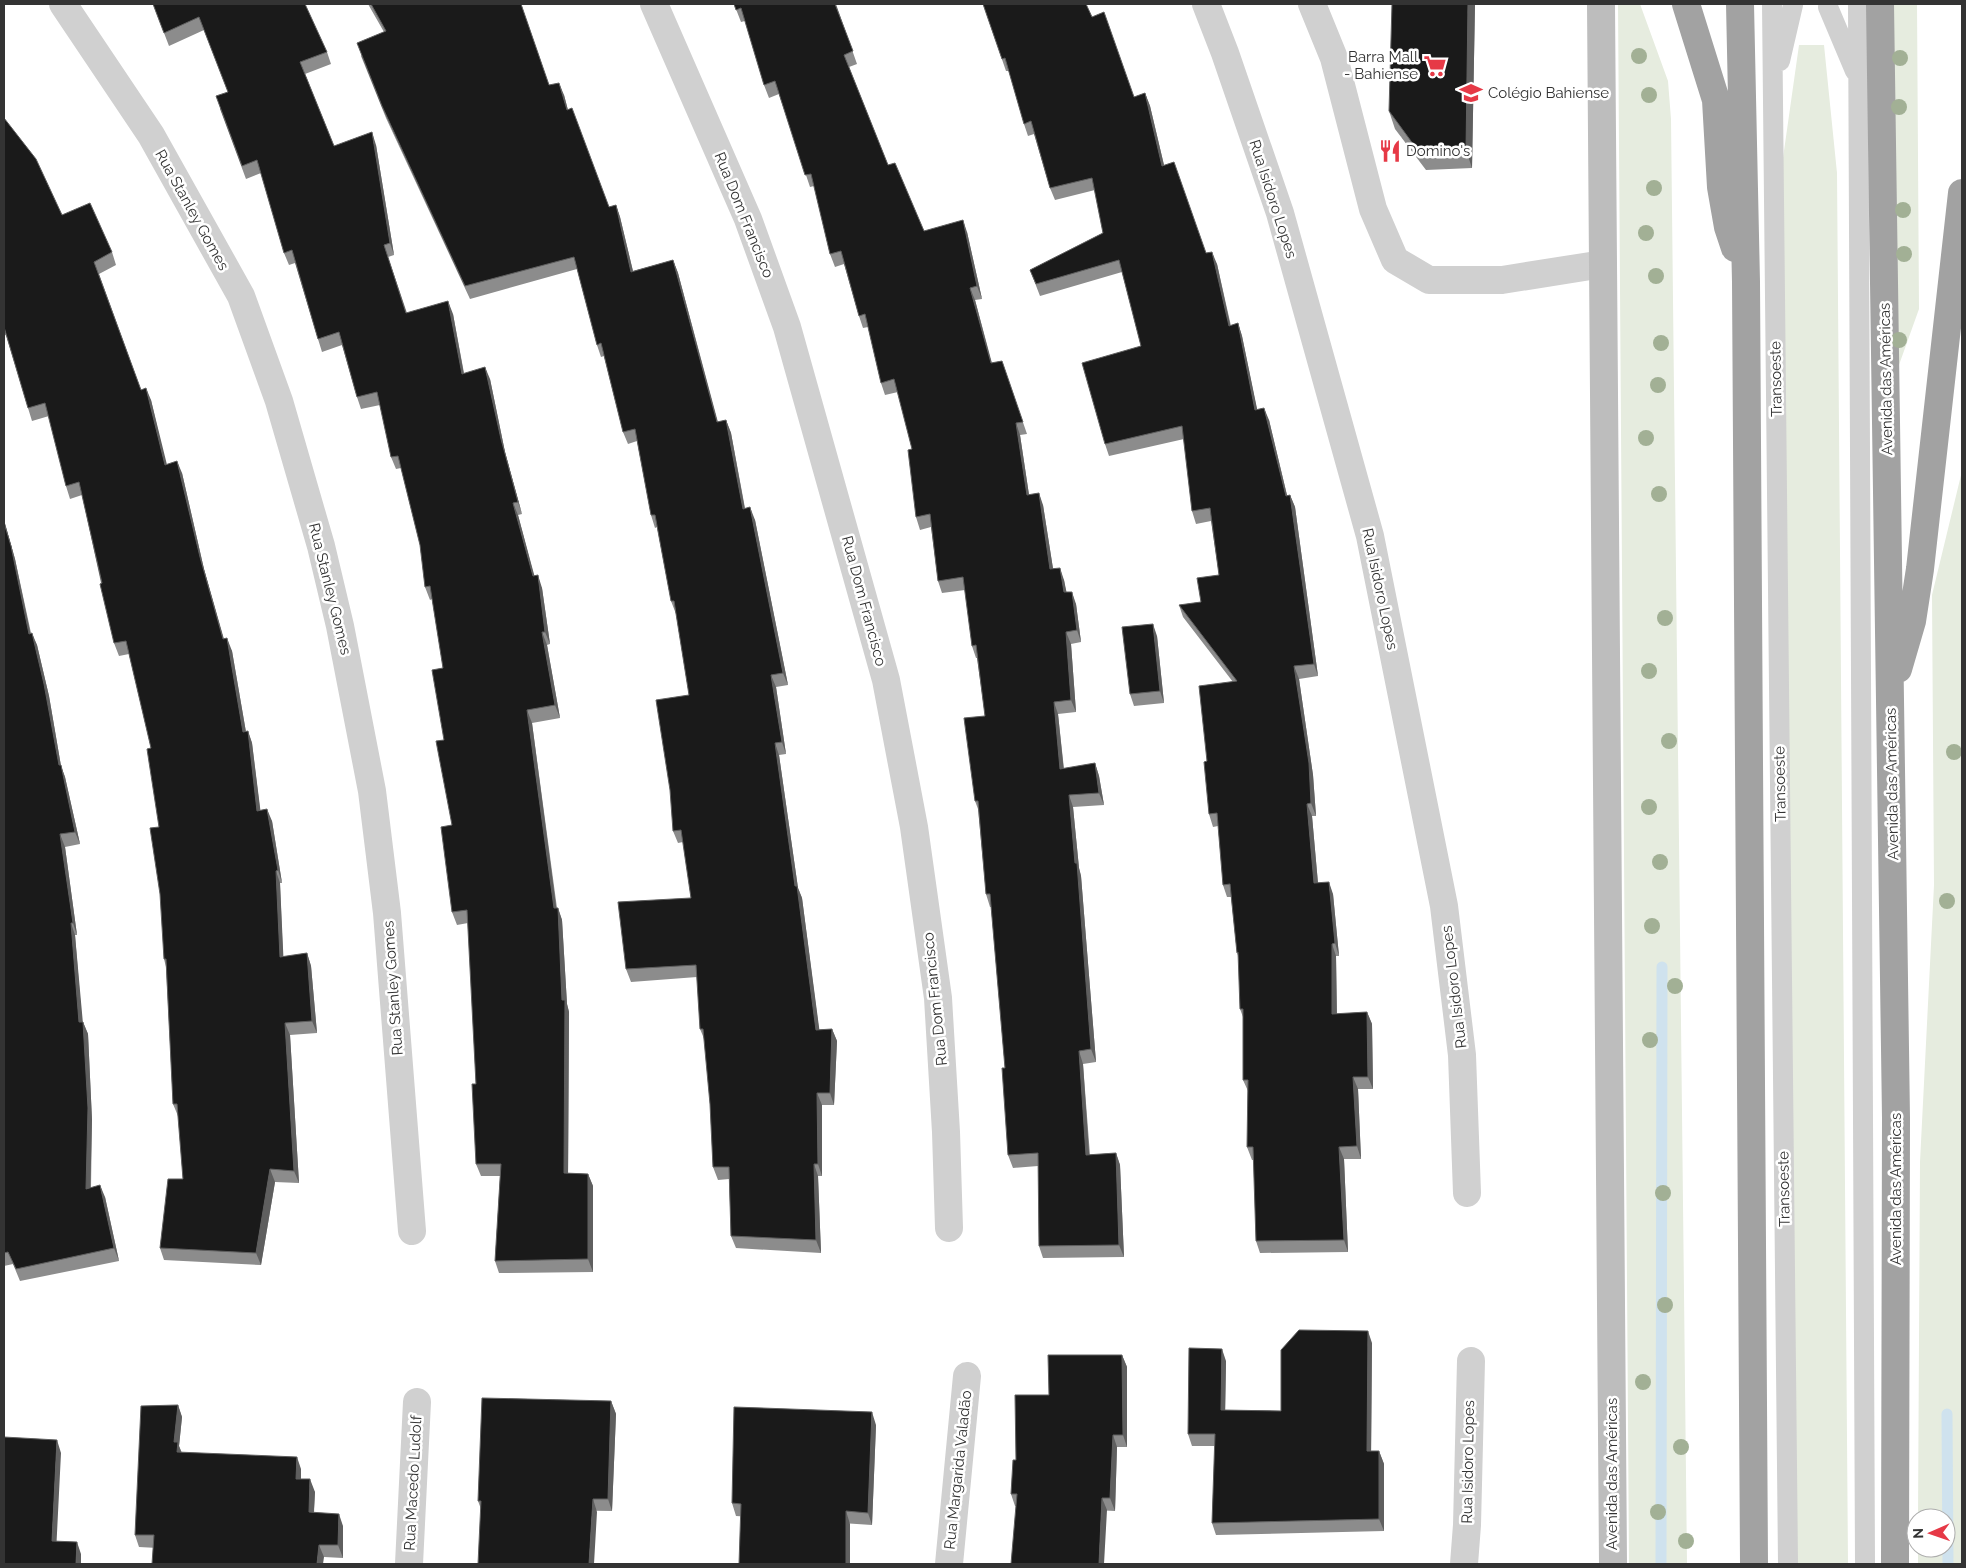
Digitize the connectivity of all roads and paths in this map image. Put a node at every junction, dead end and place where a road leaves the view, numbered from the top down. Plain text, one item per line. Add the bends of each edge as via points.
1 (63, 4) edge
2 (654, 4) edge
3 (1206, 4) edge
4 (1312, 4) edge
5 (1601, 4) edge
6 (1686, 4) edge
7 (1740, 4) edge
8 (1772, 4) edge
9 (1858, 4) edge
10 (1880, 4) edge
11 (1793, 5) dead end
12 (1828, 7) dead end
13 (1858, 80) junction
14 (1773, 92) junction
15 (1962, 193) edge
16 (1603, 264) junction
17 (1746, 282) junction
18 (1890, 687) junction
19 (1467, 1193) dead end
20 (949, 1228) dead end
21 (412, 1231) dead end
22 (1471, 1361) dead end
23 (967, 1376) dead end
24 (417, 1402) dead end
25 (409, 1564) edge
26 (948, 1564) edge
27 (1464, 1564) edge
28 (1613, 1564) edge
29 (1754, 1564) edge
30 (1788, 1564) edge
31 (1865, 1564) edge
32 (1895, 1564) edge

1 - 21 street, Rua Stanley Gomes via 151,135 240,296 279,401 321,546 372,791 388,913
2 - 20 street, Rua Dom Francisco via 748,219 787,327 886,680 914,827 938,998
3 - 19 street, Rua Isidoro Lopes via 1280,212 1370,536 1444,906 1462,1055
4 - 16 street via 1334,58 1373,209 1395,260 1429,280 1502,280
5 - 16 main road, Avenida das Américas
6 - 17 highway via 1716,100 1720,187 1728,227
7 - 17 highway
8 - 14 lane, Transoeste
9 - 13 lane
10 - 18 highway, Avenida das Américas
11 - 14 lane
12 - 13 lane
13 - 31 lane
14 - 30 lane, Transoeste
15 - 18 highway via 1916,595 1904,656
16 - 28 main road, Avenida das Américas
17 - 29 highway
18 - 32 highway, Avenida das Américas via 1896,1118
22 - 27 street, Rua Isidoro Lopes
23 - 26 street, Rua Margarida Valadão
24 - 25 street, Rua Macedo Ludolf

